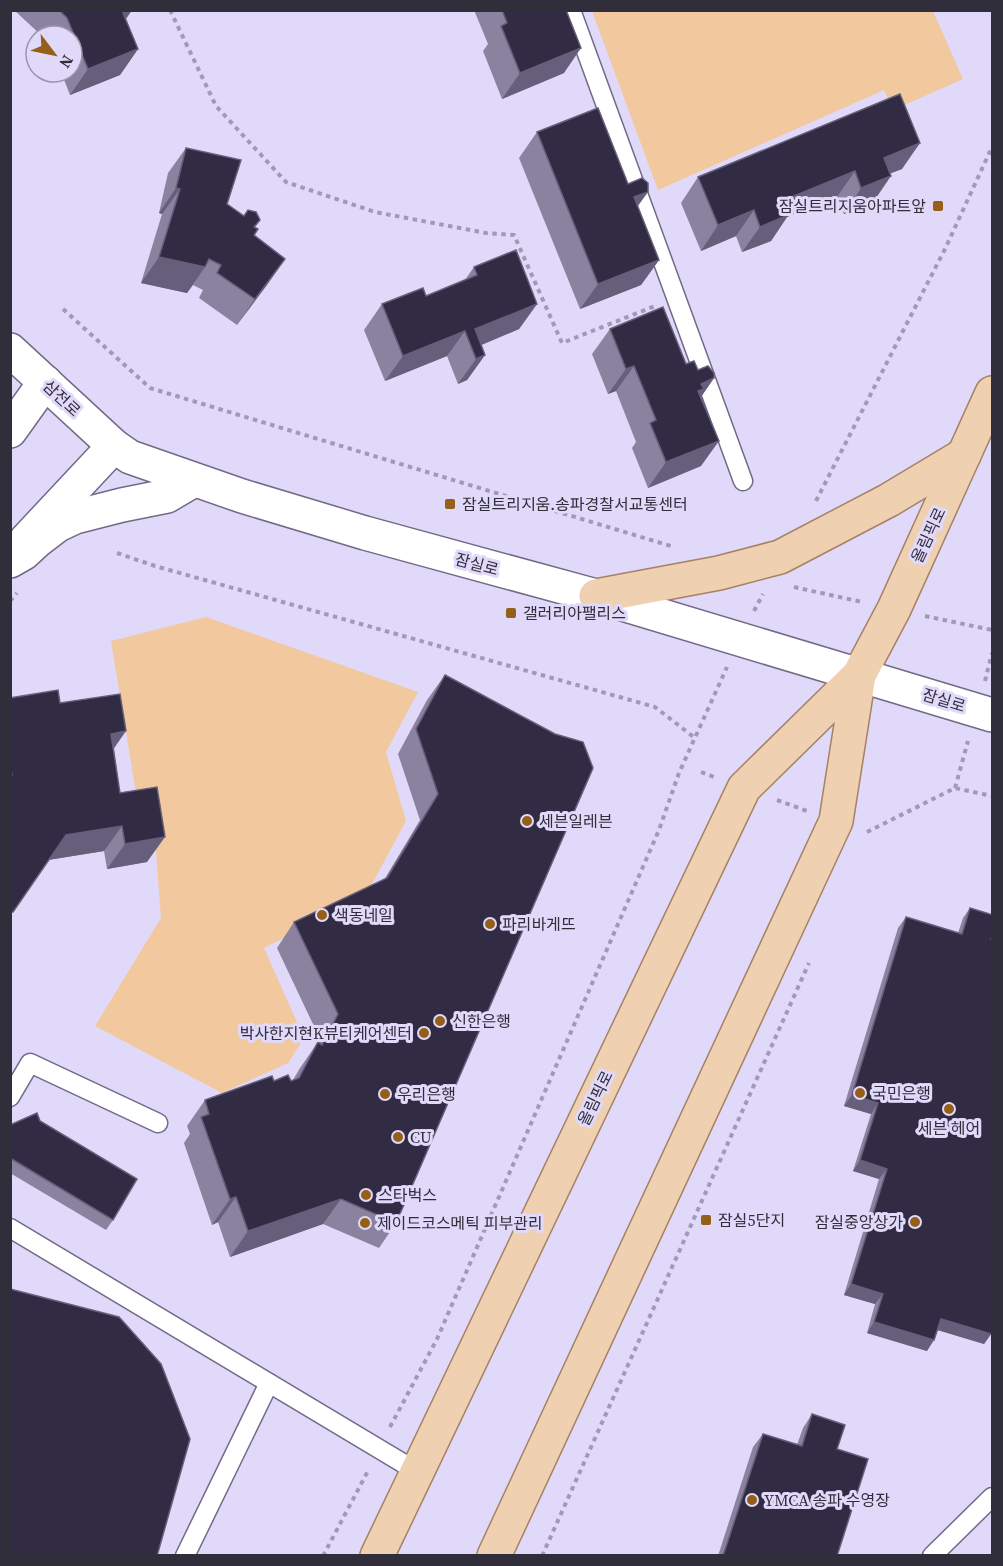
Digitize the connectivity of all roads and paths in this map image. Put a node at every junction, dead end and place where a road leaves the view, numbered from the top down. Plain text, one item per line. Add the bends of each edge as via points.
1 (170, 10) edge
2 (571, 10) edge
3 (993, 147) edge
4 (676, 298) junction
5 (63, 309) dead end
6 (10, 350) edge
7 (45, 382) junction
8 (993, 393) edge
9 (10, 431) edge
10 (114, 446) junction
11 (964, 455) junction
12 (194, 480) junction
13 (743, 481) dead end
14 (816, 501) dead end
15 (679, 549) dead end
16 (117, 553) dead end
17 (10, 561) edge
18 (597, 596) junction
19 (860, 675) junction
20 (993, 715) edge
21 (701, 772) dead end
22 (744, 788) junction
23 (993, 796) edge
24 (836, 821) junction
25 (808, 963) dead end
26 (10, 1097) edge
27 (158, 1123) dead end
28 (10, 1228) edge
29 (269, 1383) junction
30 (379, 1449) junction
31 (416, 1471) junction
32 (993, 1497) edge
33 (185, 1556) edge
34 (322, 1556) edge
35 (377, 1556) edge
36 (494, 1556) edge
37 (542, 1556) edge
38 (932, 1556) edge

1 - 4 path via 216,106 286,182 375,212 514,236 562,343
2 - 4 lane
3 - 14 path
4 - 13 lane
5 - 15 path via 150,388
6 - 7 main road, 삼전로
7 - 9 main road
7 - 10 main road, 삼전로
8 - 11 main road, 올림픽로
10 - 12 main road, 잠실로 via 130,457
10 - 17 main road
11 - 18 main road via 780,557
11 - 19 main road, 올림픽로
12 - 17 main road via 167,496 75,517
12 - 18 main road, 잠실로 via 365,533
16 - 30 path via 654,707 695,738 659,830 437,1339
18 - 19 main road, 잠실로
19 - 20 main road, 잠실로
19 - 22 main road, 올림픽로
19 - 24 main road, 올림픽로
21 - 22 path
22 - 24 path
22 - 31 main road, 올림픽로
23 - 24 path via 955,788 867,832
24 - 36 main road, 올림픽로
25 - 37 path
26 - 27 lane via 30,1063
28 - 29 lane
29 - 30 lane
29 - 33 lane
30 - 31 lane
30 - 34 path
31 - 35 main road, 올림픽로
32 - 38 lane

